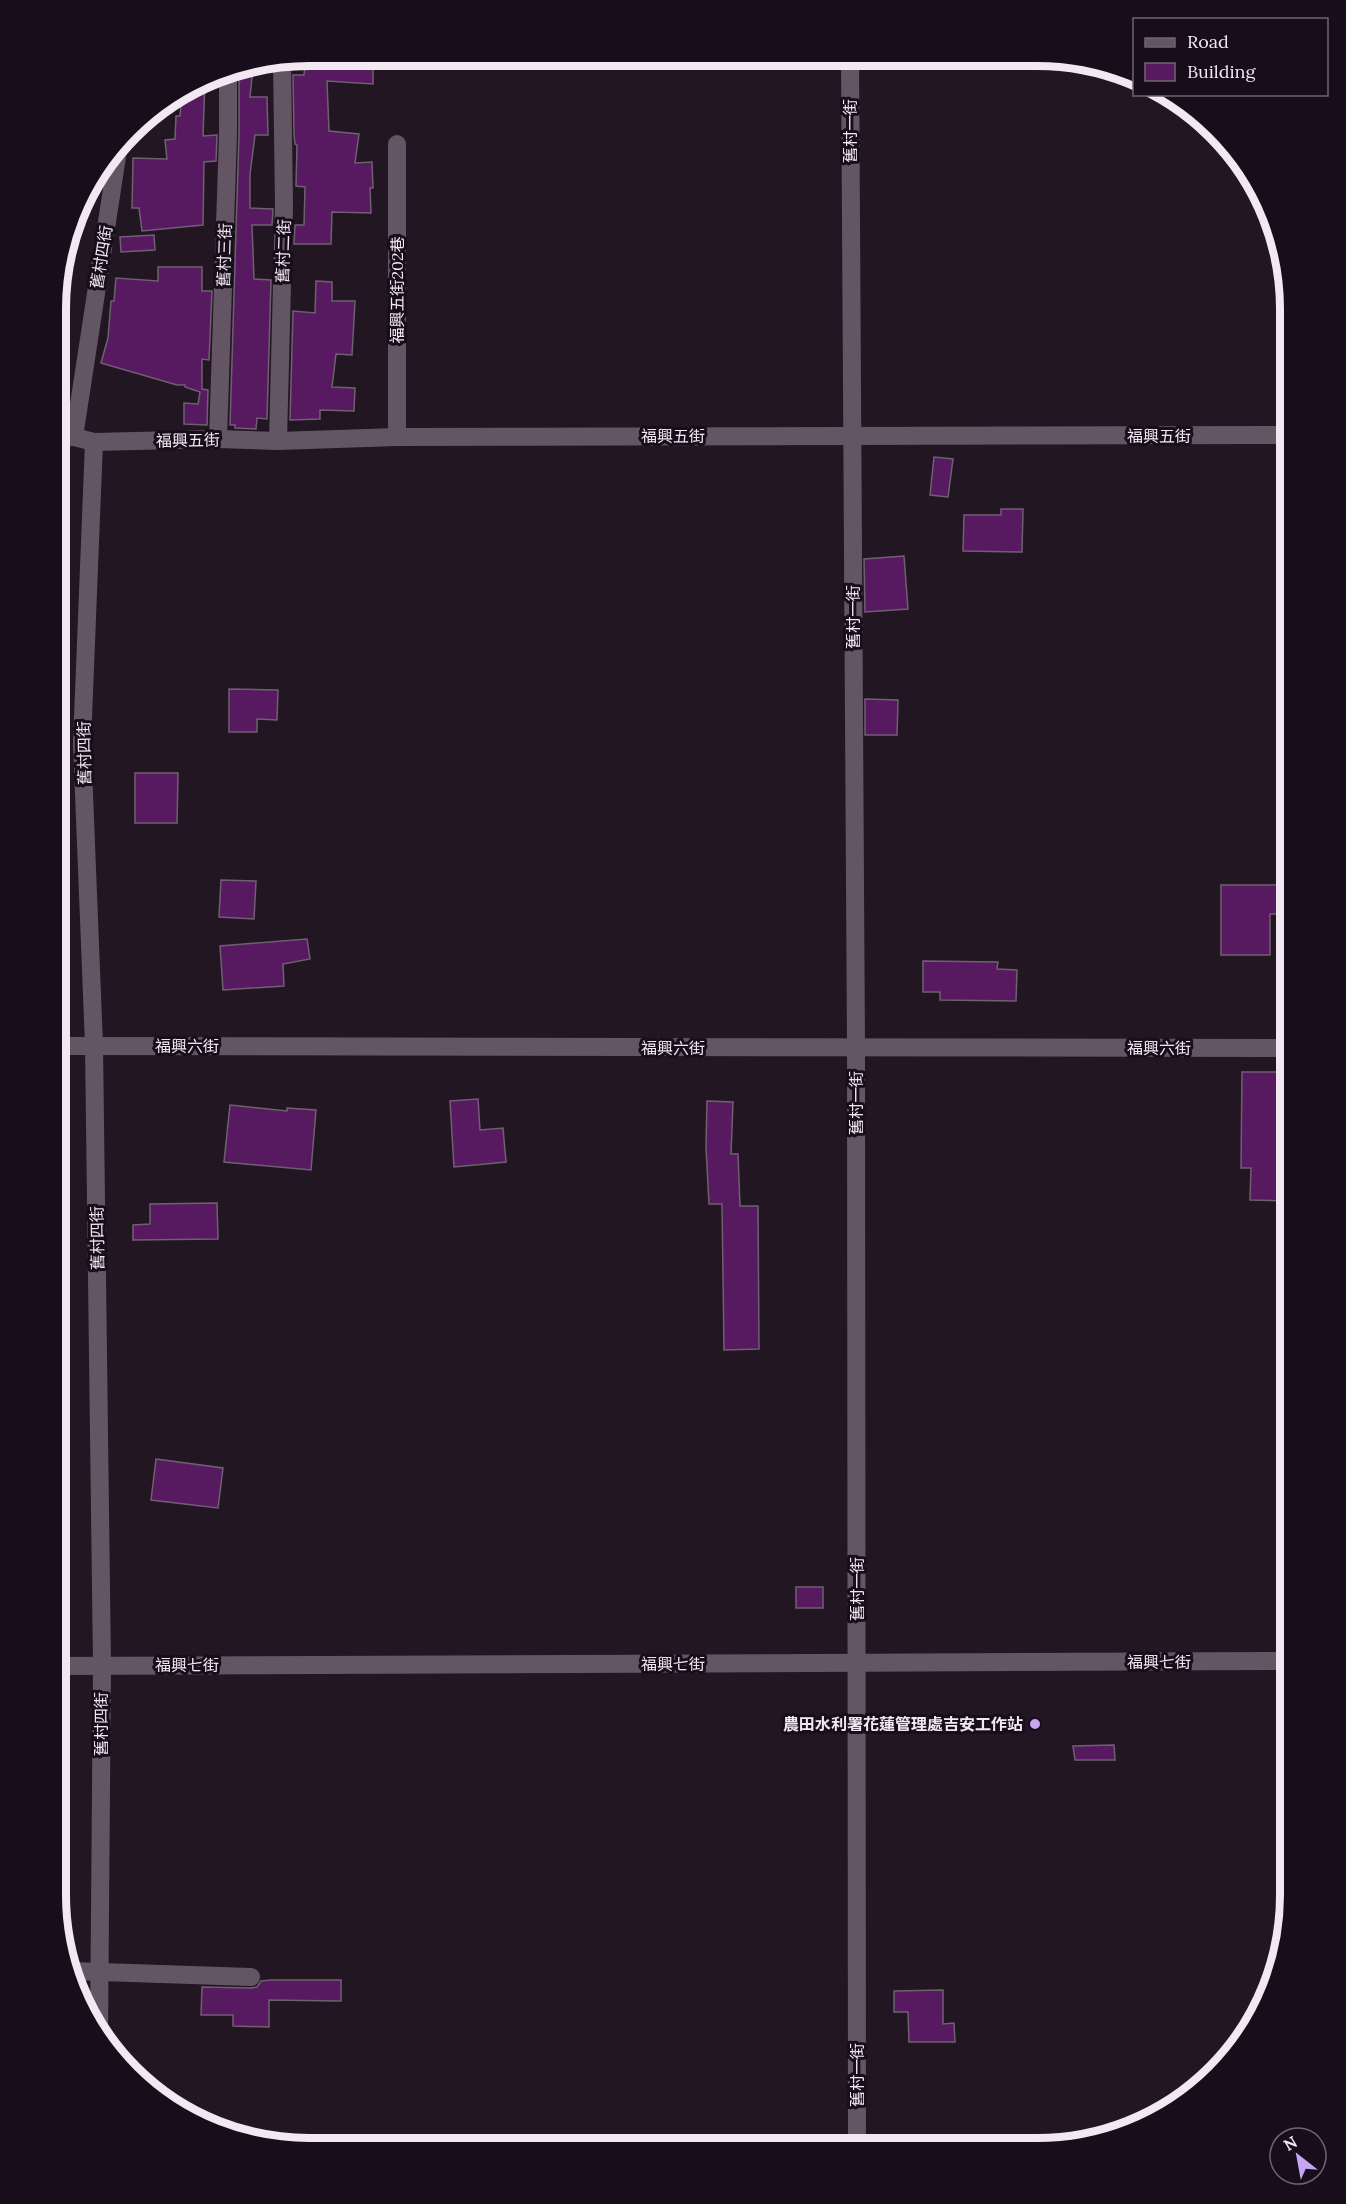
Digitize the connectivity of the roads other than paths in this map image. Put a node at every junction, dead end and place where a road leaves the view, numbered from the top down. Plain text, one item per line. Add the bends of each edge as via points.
1 (850, 66) edge
2 (282, 68) edge
3 (228, 80) edge
4 (397, 144) dead end
5 (116, 161) edge
6 (1280, 435) edge
7 (852, 436) junction
8 (66, 437) edge
9 (397, 437) junction
10 (218, 439) junction
11 (278, 441) junction
12 (94, 442) junction
13 (94, 1045) junction
14 (66, 1046) edge
15 (856, 1048) junction
16 (1280, 1048) edge
17 (1280, 1661) edge
18 (857, 1663) junction
19 (66, 1666) edge
20 (102, 1666) junction
21 (78, 1971) edge
22 (100, 1971) junction
23 (250, 1977) dead end
24 (99, 2017) edge
25 (857, 2138) edge

1 - 7 street, 舊村一街
2 - 11 street, 舊村二街 via 284,205
3 - 10 street, 舊村三街
4 - 9 street, 福興五街202巷
5 - 8 street, 舊村四街
6 - 7 street, 福興五街
7 - 9 street, 福興五街
7 - 15 street, 舊村一街
8 - 12 street, 福興五街
9 - 11 street, 福興五街
10 - 11 street, 福興五街
10 - 12 street, 福興五街
12 - 13 street, 舊村四街 via 82,743
13 - 14 street, 福興六街
13 - 15 street, 福興六街
13 - 20 street, 舊村四街
15 - 16 street, 福興六街
15 - 18 street, 舊村一街
17 - 18 street, 福興七街
18 - 20 street, 福興七街
18 - 25 street, 舊村一街
19 - 20 street, 福興七街
20 - 22 street, 舊村四街
21 - 22 street
22 - 23 street
22 - 24 street, 舊村四街

